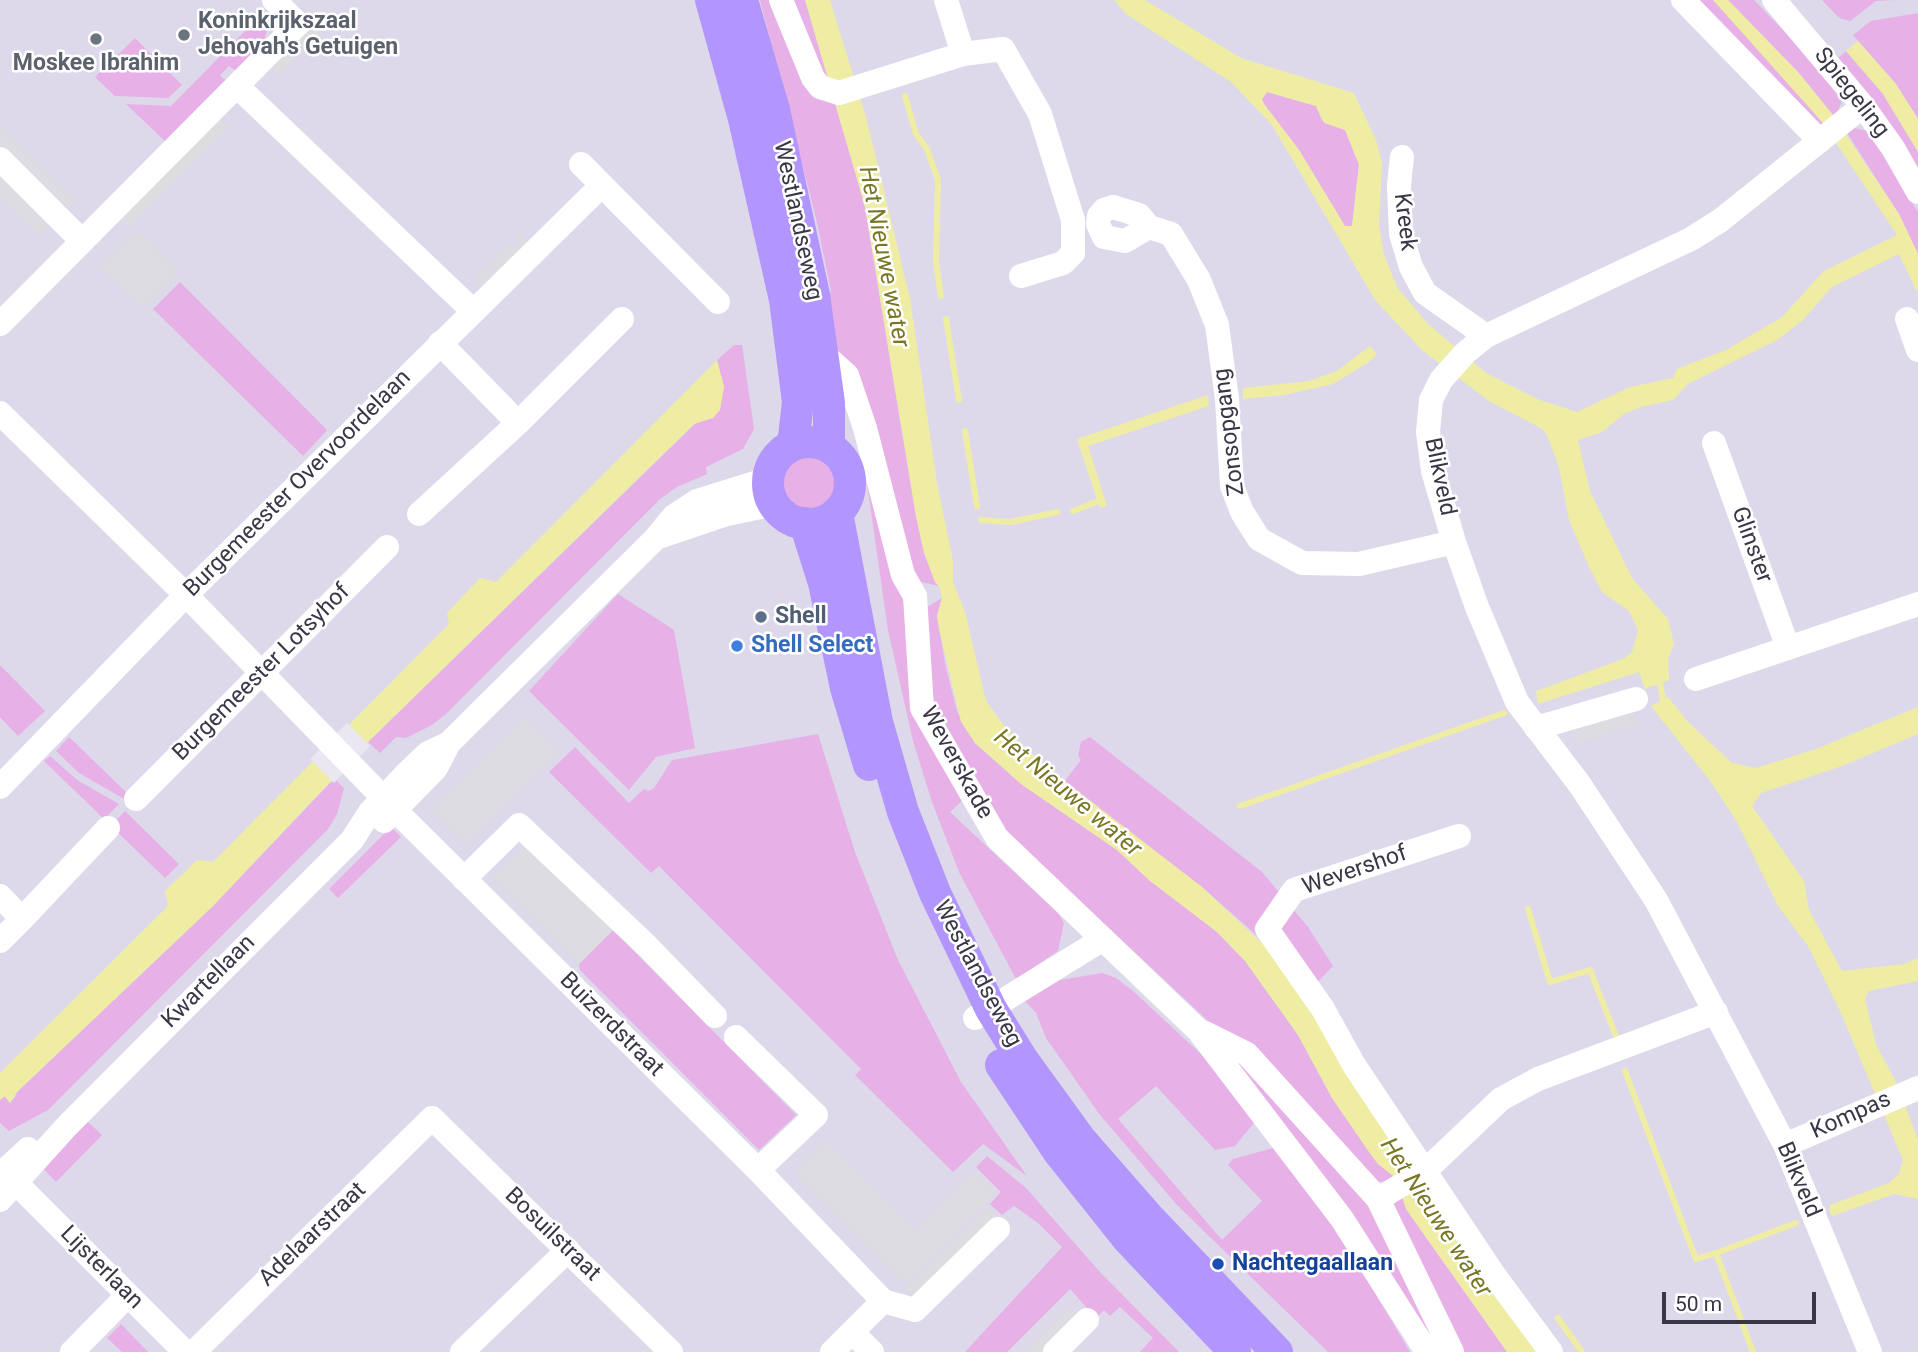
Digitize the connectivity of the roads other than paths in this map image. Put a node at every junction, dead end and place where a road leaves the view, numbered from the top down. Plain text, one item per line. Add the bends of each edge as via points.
1 (274, 0) edge
2 (711, 0) edge
3 (742, 0) edge
4 (781, 0) edge
5 (946, 0) edge
6 (1683, 0) edge
7 (1774, 0) edge
8 (962, 54) junction
9 (237, 86) junction
10 (1863, 106) junction
11 (1830, 132) junction
12 (1402, 157) dead end
13 (0, 159) edge
14 (581, 164) dead end
15 (601, 186) junction
16 (1918, 192) edge
17 (1149, 227) dead end
18 (82, 241) junction
19 (1021, 276) dead end
20 (718, 302) dead end
21 (472, 310) junction
22 (1907, 318) dead end
23 (622, 319) dead end
24 (0, 324) edge
25 (1486, 336) junction
26 (440, 343) junction
27 (1918, 350) edge
28 (822, 353) junction
29 (0, 414) edge
30 (518, 423) junction
31 (1714, 443) dead end
32 (793, 444) junction
33 (829, 446) junction
34 (771, 492) junction
35 (837, 513) junction
36 (419, 514) dead end
37 (805, 523) junction
38 (1454, 542) junction
39 (387, 547) dead end
40 (186, 595) junction
41 (1918, 604) edge
42 (1788, 648) junction
43 (263, 674) junction
44 (1696, 679) dead end
45 (1636, 699) dead end
46 (1536, 728) junction
47 (0, 787) edge
48 (136, 799) dead end
49 (389, 804) junction
50 (108, 828) dead end
51 (1460, 836) dead end
52 (464, 879) junction
53 (0, 896) edge
54 (22, 919) junction
55 (1103, 939) junction
56 (0, 941) edge
57 (1716, 1012) junction
58 (983, 1013) junction
59 (715, 1016) dead end
60 (1198, 1030) junction
61 (736, 1037) dead end
62 (1912, 1090) edge
63 (432, 1118) joint
64 (1785, 1145) junction
65 (758, 1170) junction
66 (1425, 1171) junction
67 (5, 1186) edge
68 (1383, 1197) junction
69 (998, 1229) dead end
70 (568, 1250) junction
71 (128, 1295) junction
72 (883, 1301) junction
73 (1087, 1320) dead end
74 (853, 1333) junction
75 (72, 1352) edge
76 (186, 1352) edge
77 (194, 1352) edge
78 (462, 1352) edge
79 (671, 1352) edge
80 (832, 1352) edge
81 (872, 1352) edge
82 (1055, 1352) edge
83 (1235, 1352) edge
84 (1277, 1352) edge
85 (1427, 1352) edge
86 (1452, 1352) edge
87 (1550, 1352) edge
88 (1870, 1352) edge

1 - 9 street via 298,24
2 - 32 main road, Westlandseweg via 785,300 798,402
3 - 28 main road, Westlandseweg via 780,135
4 - 8 street via 820,87 848,91
5 - 8 street
6 - 11 street
7 - 10 street, Spiegeling
8 - 19 street via 1003,50 1040,114 1073,220 1073,253 1063,263
9 - 18 street
9 - 21 street
10 - 11 street, Blikveld
10 - 16 street, Spiegeling
11 - 25 street, Blikveld via 1691,239
12 - 25 street, Kreek via 1401,234 1411,267 1425,293
13 - 18 street
14 - 15 street
15 - 20 street
15 - 21 street, Burgemeester Overvoordelaan
17 - 38 street, Zonsopgang via 1171,234 1199,280 1217,325 1232,486 1259,539 1302,563 1359,564
18 - 24 street
21 - 26 street, Burgemeester Overvoordelaan
22 - 27 street
23 - 30 street
25 - 38 street, Blikveld via 1445,375 1432,400 1428,432 1433,471
26 - 30 street
26 - 40 street, Burgemeester Overvoordelaan
28 - 33 main road, Westlandseweg
28 - 55 street, Weverskade via 847,374 903,575 915,596 922,708 997,838
29 - 40 street, Buizerdstraat
30 - 36 street
31 - 42 street, Glinster
32 - 33 main road
32 - 34 main road via 774,462
33 - 35 main road via 844,459 850,478 848,497
34 - 37 main road via 788,517
34 - 49 street, Kwartellaan via 698,501 674,516 449,743 436,768
35 - 37 main road via 822,522
35 - 58 main road, Westlandseweg via 877,722 903,812
37 - 58 main road, Westlandseweg via 824,583 855,723 884,812 918,900
38 - 46 street, Blikveld via 1517,702
39 - 43 street, Burgemeester Lotsyhof
40 - 43 street, Buizerdstraat
40 - 47 street, Burgemeester Overvoordelaan
41 - 42 street
42 - 44 street
43 - 48 street, Burgemeester Lotsyhof
43 - 49 street, Buizerdstraat
45 - 46 street
46 - 57 street, Blikveld via 1656,900
49 - 52 street, Buizerdstraat
49 - 67 street, Kwartellaan via 366,835 352,840
50 - 54 street
51 - 66 street, Wevershof via 1294,890 1267,929
52 - 59 street via 519,825
52 - 65 street, Buizerdstraat
53 - 54 street
54 - 56 street
55 - 58 street
55 - 60 street, Weverskade
57 - 64 street, Blikveld
57 - 66 street via 1538,1079 1501,1098
58 - 83 main road, Westlandseweg via 1058,1151 1128,1239
58 - 84 main road, Westlandseweg via 1080,1139
60 - 68 street, Weverskade via 1247,1054
60 - 85 street, Weverskade via 1342,1219
61 - 65 street via 816,1115
62 - 64 street, Kompas
63 - 70 street, Bosuilstraat
63 - 77 street, Adelaarstraat
64 - 88 street, Blikveld
65 - 72 street, Buizerdstraat
66 - 68 street
66 - 87 street
67 - 71 street, Lijsterlaan
68 - 86 street, Weverskade
69 - 72 street via 915,1310
70 - 78 street
70 - 79 street, Bosuilstraat
71 - 75 street
71 - 76 street, Lijsterlaan
72 - 74 street
73 - 82 street
74 - 80 street
74 - 81 street

